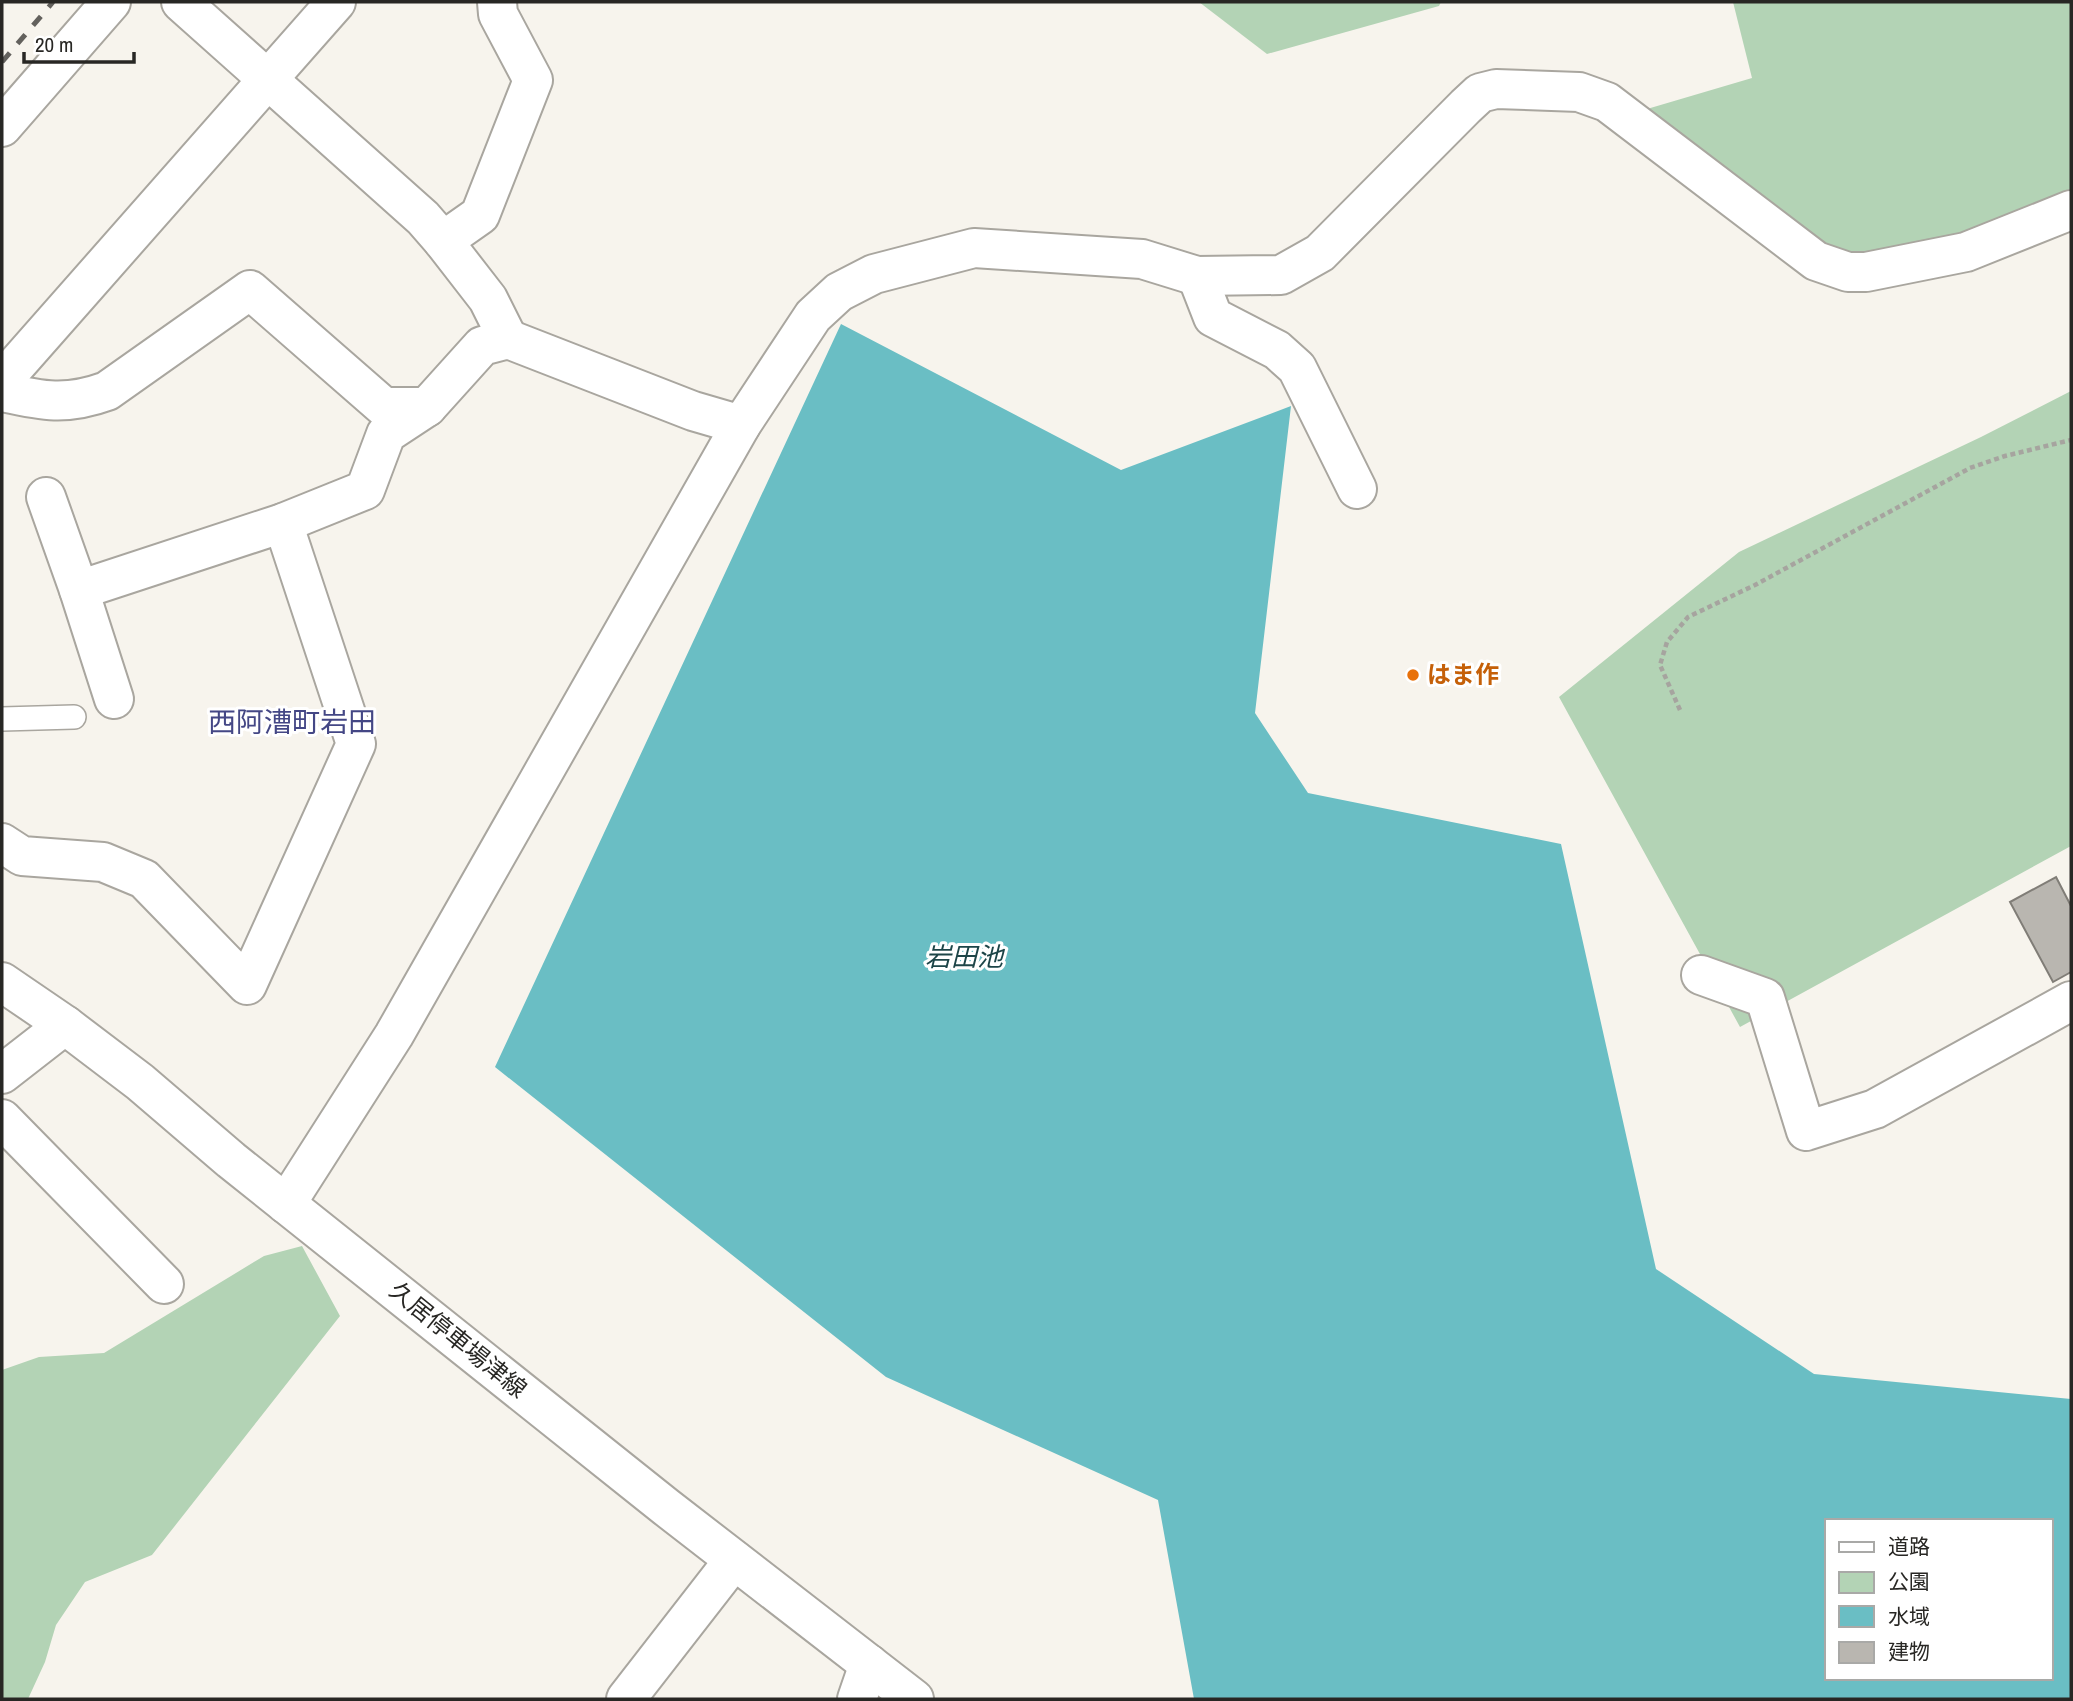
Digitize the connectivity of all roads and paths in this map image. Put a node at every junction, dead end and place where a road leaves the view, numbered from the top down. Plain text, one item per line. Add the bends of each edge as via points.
1 (111, 2) edge
2 (181, 2) edge
3 (336, 2) edge
4 (497, 2) edge
5 (268, 80) junction
6 (2, 127) edge
7 (2071, 210) edge
8 (443, 241) junction
9 (1197, 276) junction
10 (508, 339) junction
11 (2, 381) edge
12 (2, 392) edge
13 (427, 407) junction
14 (741, 425) junction
15 (2071, 440) edge
16 (1357, 489) dead end
17 (46, 497) dead end
18 (283, 523) junction
19 (79, 590) junction
20 (114, 699) dead end
21 (1680, 710) dead end
22 (74, 717) dead end
23 (2, 719) edge
24 (2, 843) edge
25 (1701, 975) dead end
26 (2, 982) edge
27 (2071, 1001) edge
28 (65, 1025) junction
29 (2, 1074) edge
30 (2, 1119) edge
31 (286, 1203) junction
32 (164, 1284) dead end
33 (734, 1560) junction
34 (863, 1682) edge
35 (626, 1699) edge
36 (914, 1699) edge

1 - 6 street
2 - 5 street
3 - 5 street
4 - 8 street via 498,14 533,80 480,215
5 - 8 street
5 - 11 street
7 - 9 street via 1966,252 1848,272 1815,261 1607,102 1579,92 1496,89 1480,93 1465,106 1320,253 1281,275
8 - 10 street via 488,299
9 - 14 street via 1142,259 974,248 874,274 839,292 813,316
9 - 16 street via 1213,317 1277,350 1297,368
10 - 13 street via 482,346
10 - 14 street
12 - 13 street via 45,401 82,400 107,391 250,290 384,407
13 - 18 street via 386,434 365,490
14 - 31 street via 394,1035
15 - 21 path via 1970,468 1688,617 1667,642 1660,665
17 - 19 street
18 - 19 street
18 - 24 street via 356,744 247,985 144,879 103,862 22,856
19 - 20 street
22 - 23 lane
25 - 27 street via 1765,998 1806,1131 1875,1109
26 - 28 street, 久居停車場津線
28 - 29 street
28 - 31 street, 久居停車場津線
30 - 32 street
31 - 33 street, 久居停車場津線
33 - 34 street, 久居停車場津線
33 - 35 street
34 - 36 street, 久居停車場津線

